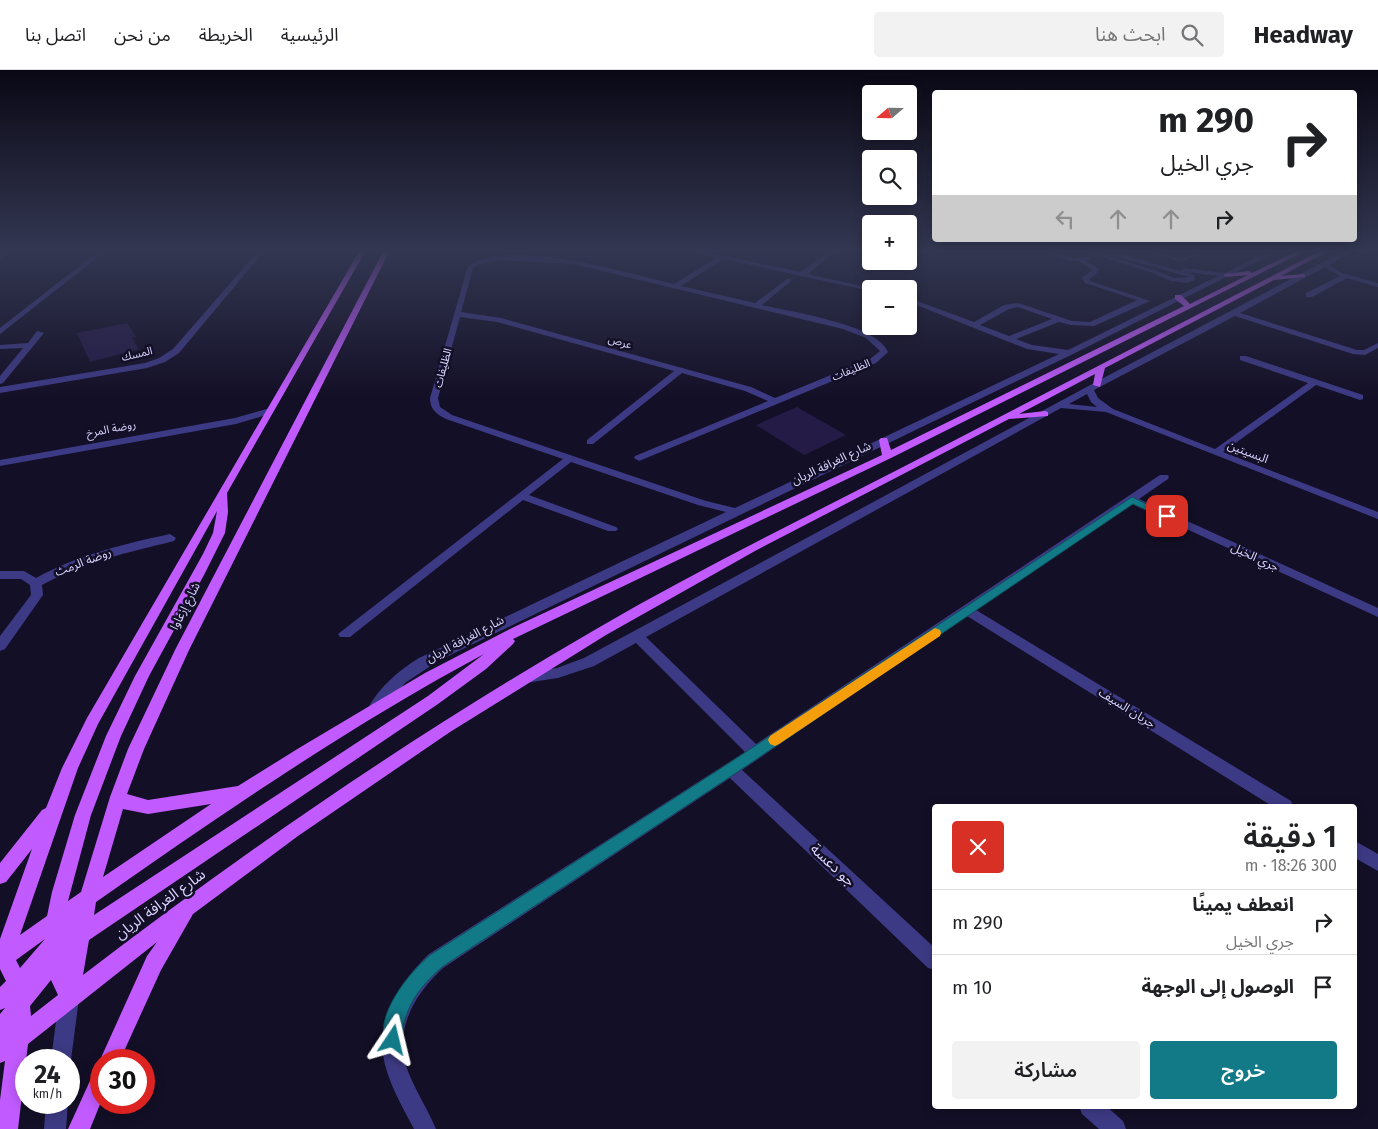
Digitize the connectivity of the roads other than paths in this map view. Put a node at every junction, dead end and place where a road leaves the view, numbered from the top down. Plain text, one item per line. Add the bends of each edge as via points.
1 (41, 299) edge
2 (220, 299) edge
3 (334, 299) edge
4 (362, 299) edge
5 (461, 299) edge
6 (733, 299) edge
7 (764, 299) edge
8 (1175, 299) edge
9 (1180, 299) edge
10 (1204, 299) edge
11 (1229, 299) edge
12 (1258, 299) edge
13 (1144, 300) joint
14 (917, 303) edge
15 (757, 305) junction
16 (1163, 306) junction
17 (1189, 307) junction
18 (1233, 313) junction
19 (457, 314) junction
20 (1059, 319) junction
21 (974, 325) junction
22 (0, 332) edge
23 (40, 333) dead end
24 (1008, 338) junction
25 (1378, 345) edge
26 (30, 346) junction
27 (0, 347) edge
28 (1030, 347) junction
29 (1070, 352) junction
30 (1243, 358) dead end
31 (1045, 363) junction
32 (1101, 367) junction
33 (680, 371) junction
34 (0, 381) edge
35 (1315, 382) junction
36 (1093, 388) junction
37 (0, 390) edge
38 (1360, 397) dead end
39 (774, 401) junction
40 (1061, 406) junction
41 (270, 411) junction
42 (1110, 411) junction
43 (1045, 414) junction
44 (1004, 418) junction
45 (227, 422) junction
46 (258, 431) junction
47 (884, 440) junction
48 (590, 442) dead end
49 (1215, 453) junction
50 (887, 456) junction
51 (570, 458) junction
52 (639, 458) dead end
53 (0, 463) edge
54 (1164, 477) dead end
55 (222, 493) junction
56 (522, 496) junction
57 (692, 500) junction
58 (1132, 500) junction
59 (734, 511) junction
60 (1378, 516) edge
61 (701, 519) junction
62 (612, 529) dead end
63 (170, 538) dead end
64 (0, 575) edge
65 (36, 583) junction
66 (968, 610) junction
67 (1378, 613) edge
68 (519, 630) junction
69 (345, 634) dead end
70 (637, 636) junction
71 (0, 646) edge
72 (524, 678) junction
73 (374, 710) junction
74 (756, 753) junction
75 (731, 769) junction
76 (242, 792) junction
77 (118, 797) junction
78 (1283, 804) edge
79 (55, 807) junction
80 (1357, 850) edge
81 (1378, 863) edge
82 (0, 876) edge
83 (88, 897) junction
84 (191, 905) junction
85 (53, 921) junction
86 (80, 935) junction
87 (54, 953) junction
88 (932, 957) edge
89 (1, 962) edge
90 (19, 993) junction
91 (69, 998) junction
92 (0, 1000) edge
93 (9, 1034) edge
94 (62, 1049) edge
95 (115, 1049) edge
96 (0, 1053) edge
97 (90, 1104) edge
98 (1093, 1109) edge
99 (56, 1114) edge
100 (7, 1129) edge
101 (55, 1129) edge
102 (79, 1129) edge
103 (425, 1129) edge
104 (1114, 1129) edge

1 - 22 street
2 - 37 street, المسك via 168,357 139,367
3 - 41 main road, شارع إزغاوا
4 - 77 main road, شارع إزغاوا via 159,697
5 - 19 street, الظليفات
6 - 15 street, الظليفات
7 - 15 street
8 - 16 street, شارع الغرافة الريان
9 - 17 main road
10 - 17 main road, شارع الغرافة الريان
11 - 32 main road, شارع الغرافة الريان
12 - 18 street, شارع الغرافة الريان
13 - 16 street
13 - 20 street via 1091,324
14 - 21 street
15 - 39 street, الظليفات via 858,331 878,342 884,352 873,361
16 - 29 street, شارع الغرافة الريان
17 - 50 main road, شارع الغرافة الريان
18 - 25 street via 1356,352 1365,353
18 - 36 street, شارع الغرافة الريان
19 - 33 street, عرص via 498,320
19 - 51 street, الظليفات via 434,398 438,410 449,417
20 - 21 street via 1018,305
20 - 24 street
21 - 24 street
23 - 26 street
24 - 28 street
26 - 27 street
26 - 34 street
28 - 29 street
28 - 31 street
29 - 31 street, شارع الغرافة الريان
30 - 35 street
31 - 47 street, شارع الغرافة الريان
32 - 36 main road
32 - 44 main road, شارع الغرافة الريان
33 - 39 street, عرص via 748,389
33 - 48 street
35 - 38 street
35 - 49 street
36 - 40 street, شارع الغرافة الريان
36 - 42 street, البسيتين via 1094,400
39 - 52 street, الظليفات
40 - 42 street, البسيتين
40 - 43 street, شارع الغرافة الريان
41 - 45 street, روضة المرخ
41 - 46 main road, شارع إزغاوا
42 - 49 street, البسيتين
43 - 44 main road
43 - 70 street, شارع الغرافة الريان
44 - 72 main road, شارع الغرافة الريان via 666,594
45 - 46 street, روضة المرخ
45 - 53 street, روضة المرخ
46 - 55 main road, شارع إزغاوا
47 - 50 main road
47 - 59 street, شارع الغرافة الريان
49 - 60 street, البسيتين
50 - 68 main road, شارع الغرافة الريان
51 - 56 street
51 - 57 street, الظليفات
54 - 58 street
55 - 79 main road, شارع إزغاوا via 114,681 70,768
55 - 85 main road via 224,512 219,534 132,696 96,777
56 - 62 street
56 - 69 street
57 - 59 street, الظليفات
57 - 61 street
58 - 66 street
58 - 67 street, جري الخيل
59 - 61 street, شارع الغرافة الريان
61 - 73 street, شارع الغرافة الريان via 420,663 398,679
63 - 65 street, روضة الرمث via 89,557
64 - 65 street via 24,575
65 - 71 street via 37,595
66 - 74 street
66 - 78 street, جريان السيف
68 - 73 main road, شارع الغرافة الريان
68 - 86 main road via 446,692
70 - 72 street, شارع الغرافة الريان via 574,668
70 - 74 street
72 - 84 main road, شارع الغرافة الريان via 367,780
73 - 76 main road, شارع الغرافة الريان
74 - 75 street
75 - 88 street, جو دعسة
75 - 103 street via 436,961 421,974 398,1010 392,1050 397,1070
76 - 77 main road via 148,807 131,804
76 - 83 main road, شارع الغرافة الريان
77 - 83 main road, شارع إزغاوا
79 - 82 main road
79 - 89 main road, شارع إزغاوا
80 - 81 street
83 - 85 main road, شارع الغرافة الريان
83 - 86 main road, شارع إزغاوا
83 - 87 main road
84 - 91 main road, شارع الغرافة الريان
84 - 95 main road via 154,963
85 - 87 main road
85 - 89 main road, شارع الغرافة الريان
86 - 87 main road
86 - 91 main road, شارع إزغاوا
87 - 90 main road
87 - 91 main road
89 - 90 main road via 12,970
90 - 92 main road
90 - 93 main road
91 - 93 main road, شارع الغرافة الريان
91 - 94 street
93 - 96 main road, شارع الغرافة الريان
93 - 100 main road
97 - 102 main road
98 - 104 street
99 - 101 street

